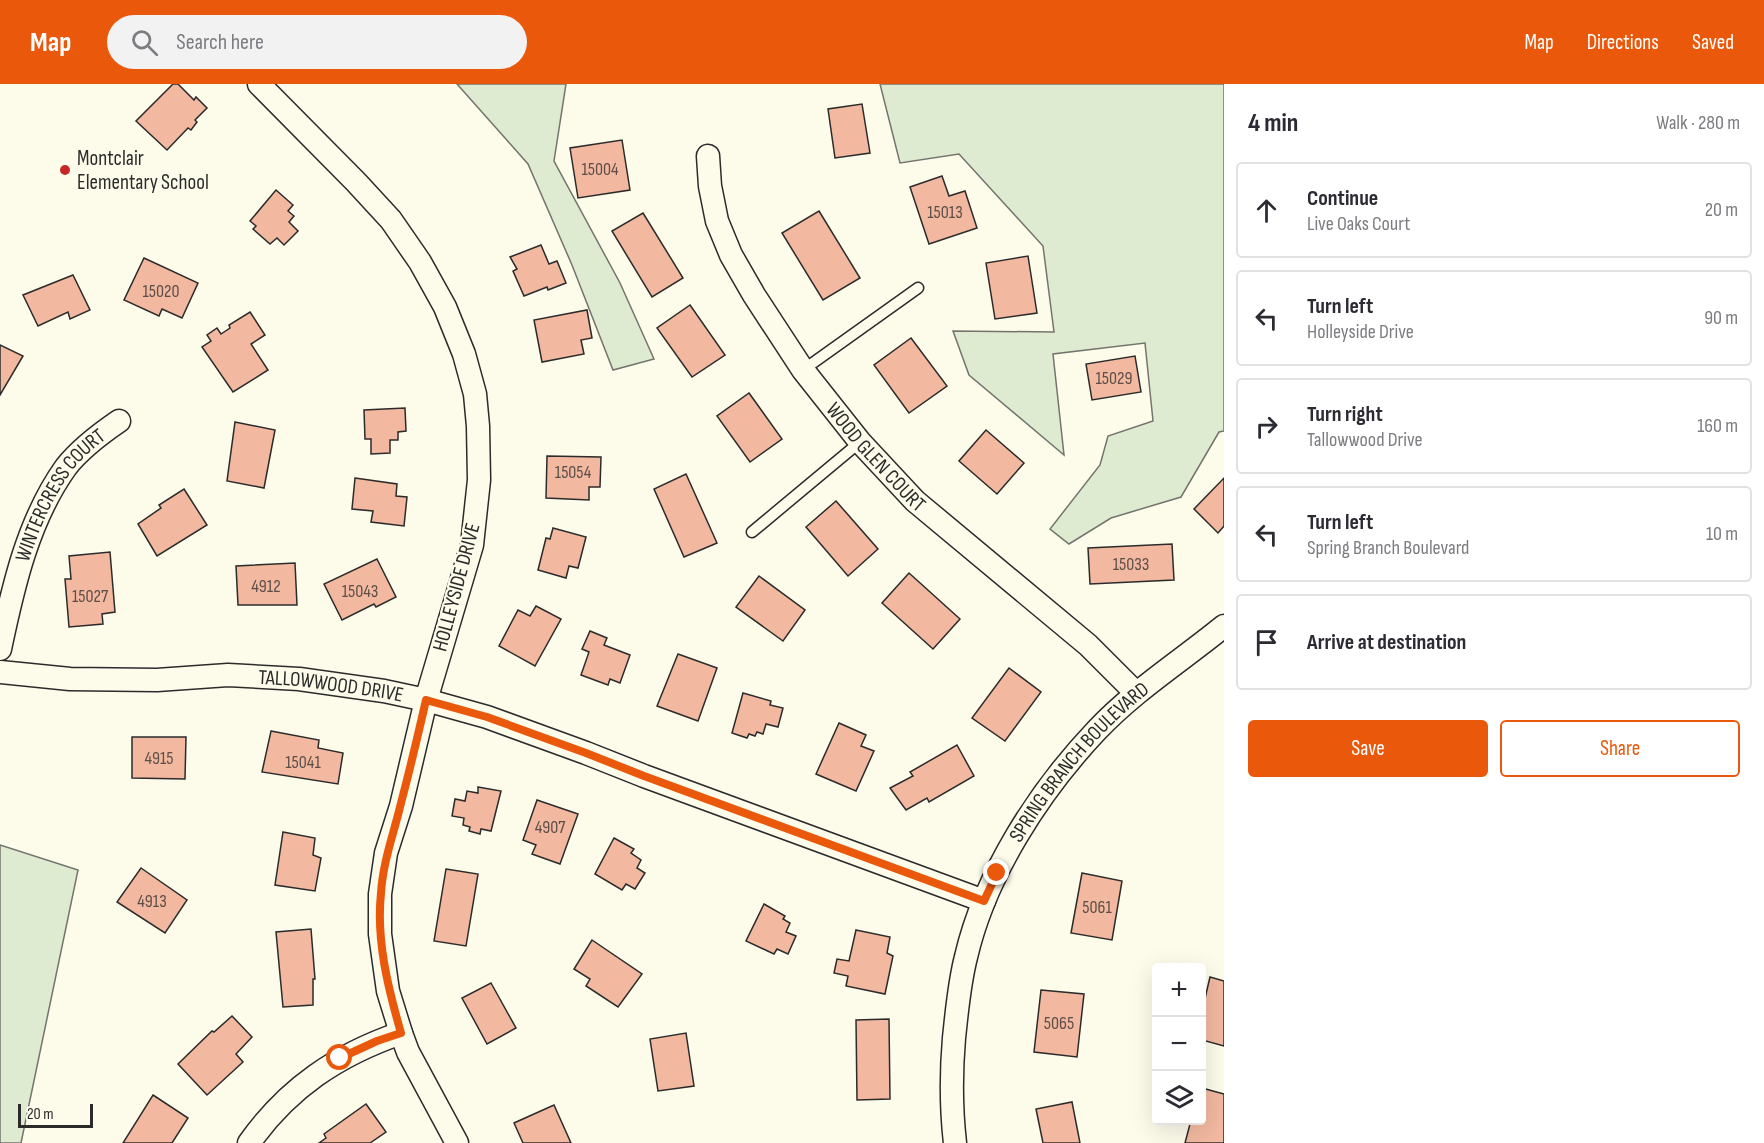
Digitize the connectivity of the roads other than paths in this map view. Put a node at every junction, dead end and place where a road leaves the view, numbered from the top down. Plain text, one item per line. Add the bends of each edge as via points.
1 (259, 84) edge
2 (708, 156) dead end
3 (918, 288) dead end
4 (803, 370) junction
5 (118, 422) dead end
6 (860, 442) junction
7 (752, 532) dead end
8 (1224, 626) edge
9 (0, 649) edge
10 (0, 672) edge
11 (1136, 693) junction
12 (426, 700) junction
13 (984, 901) junction
14 (401, 1033) junction
15 (249, 1143) edge
16 (457, 1143) edge
17 (956, 1143) edge

1 - 12 street, HOLLEYSIDE DRIVE via 391,220 445,307 475,394 479,480 472,544
2 - 4 street, WOOD GLEN COURT via 717,221 731,255
3 - 4 lane
4 - 6 street, WOOD GLEN COURT
5 - 9 street, WINTERCRESS COURT via 68,465 46,499 11,596
6 - 7 lane
6 - 11 street, WOOD GLEN COURT via 915,501 1088,645
8 - 11 street, SPRING BRANCH BOULEVARD
10 - 12 street, TALLOWWOOD DRIVE via 70,679 156,680 228,675 299,679
11 - 13 street, SPRING BRANCH BOULEVARD via 1060,773 1028,819
12 - 13 street, TALLOWWOOD DRIVE via 487,717
12 - 14 street, HOLLEYSIDE DRIVE via 386,853 380,894 380,934 388,991
13 - 17 street, SPRING BRANCH BOULEVARD via 958,993 952,1068
14 - 15 street via 340,1058 312,1077 281,1103
14 - 16 street, HOLLEYSIDE DRIVE

